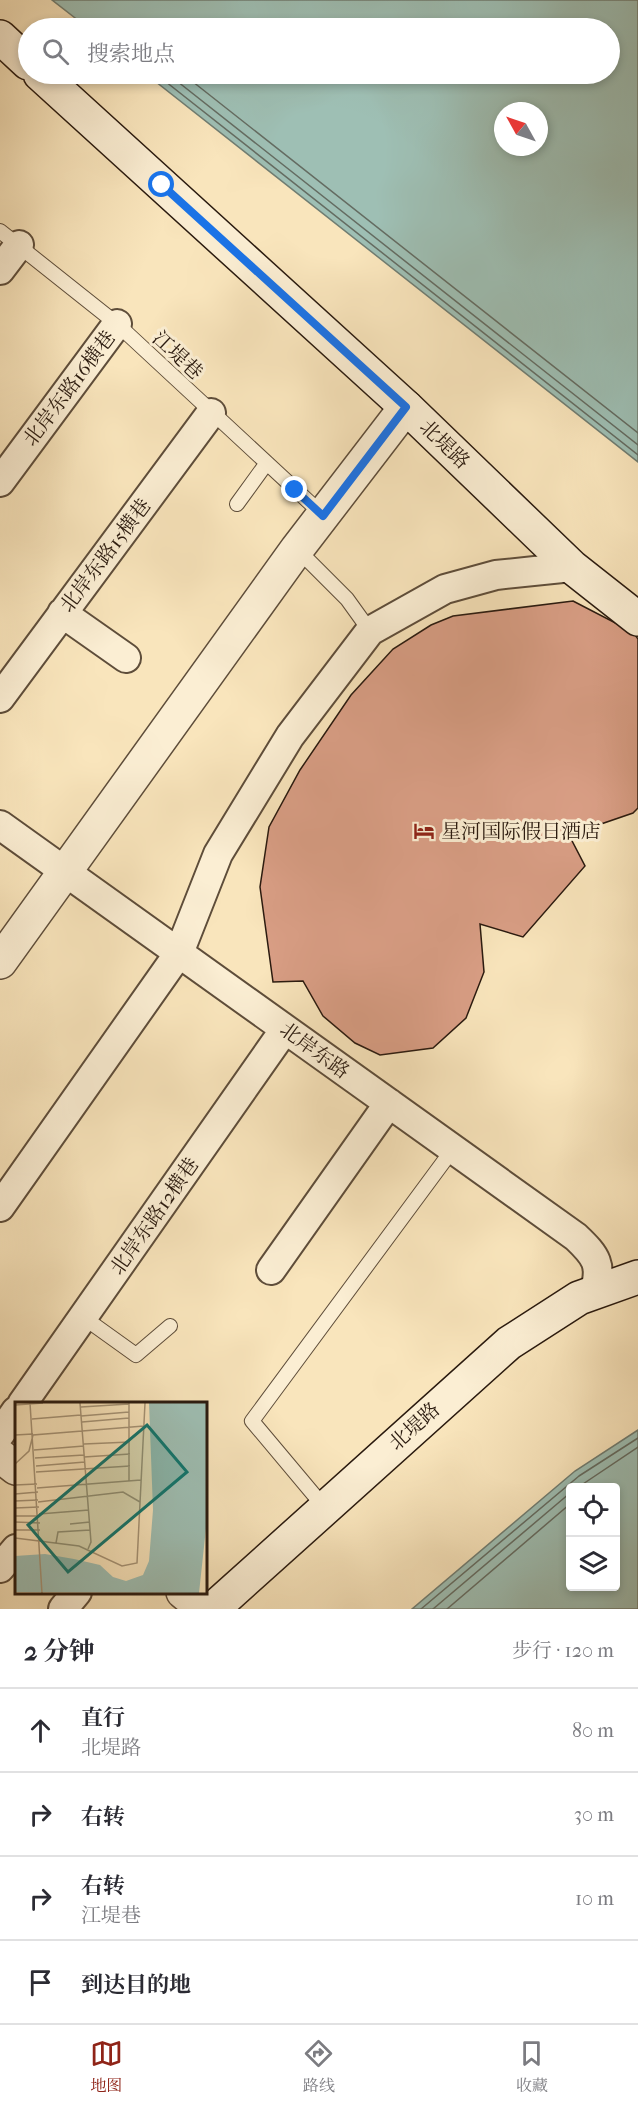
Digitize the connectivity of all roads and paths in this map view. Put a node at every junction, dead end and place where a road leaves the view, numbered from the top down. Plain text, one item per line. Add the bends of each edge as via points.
1 (0, 38) edge
2 (18, 54) edge
3 (51, 84) edge
4 (9, 238) edge
5 (0, 270) edge
6 (117, 324) junction
7 (406, 407) junction
8 (211, 413) junction
9 (266, 464) junction
10 (0, 482) edge
11 (237, 504) dead end
12 (323, 516) junction
13 (297, 549) junction
14 (572, 567) junction
15 (62, 613) junction
16 (638, 619) edge
17 (370, 631) junction
18 (126, 658) dead end
19 (0, 698) edge
20 (0, 825) edge
21 (65, 872) junction
22 (179, 953) junction
23 (0, 962) edge
24 (285, 1029) junction
25 (389, 1103) junction
26 (453, 1149) junction
27 (0, 1207) edge
28 (594, 1255) junction
29 (271, 1270) dead end
30 (638, 1275) edge
31 (594, 1293) junction
32 (83, 1317) junction
33 (170, 1326) dead end
34 (23, 1402) edge
35 (15, 1415) edge
36 (4, 1456) edge
37 (325, 1508) junction
38 (15, 1550) edge
39 (0, 1568) edge
40 (76, 1594) edge
41 (184, 1594) edge
42 (63, 1609) edge
43 (204, 1609) edge
44 (213, 1609) edge

1 - 2 main road
3 - 7 main road, 北堤路
4 - 5 street
4 - 6 lane, 江堤巷
6 - 8 lane, 江堤巷
6 - 10 street, 北岸东路16横巷
7 - 12 main road
7 - 14 main road, 北堤路
8 - 9 lane, 江堤巷
8 - 15 street, 北岸东路15横巷
9 - 11 lane
9 - 12 lane, 江堤巷
12 - 13 main road
13 - 17 lane via 347,599
13 - 21 main road
14 - 16 main road, 北堤路
14 - 17 street via 496,575 445,589
15 - 18 street
15 - 19 street, 北岸东路15横巷
17 - 22 street via 290,736 218,854
20 - 21 street, 北岸东路
21 - 22 street, 北岸东路
21 - 23 main road
22 - 24 street, 北岸东路
22 - 27 street
24 - 25 street, 北岸东路
24 - 32 street, 北岸东路12横巷
25 - 26 street, 北岸东路
25 - 29 street
26 - 28 street, 北岸东路 via 557,1222
26 - 37 lane via 252,1421
28 - 30 street
28 - 31 street via 600,1275
30 - 31 main road, 北堤路
31 - 37 main road, 北堤路 via 549,1316 502,1349
32 - 33 lane via 136,1355
32 - 34 street, 北岸东路12横巷
35 - 36 street
37 - 44 main road, 北堤路
38 - 39 street
40 - 42 street
41 - 43 main road

